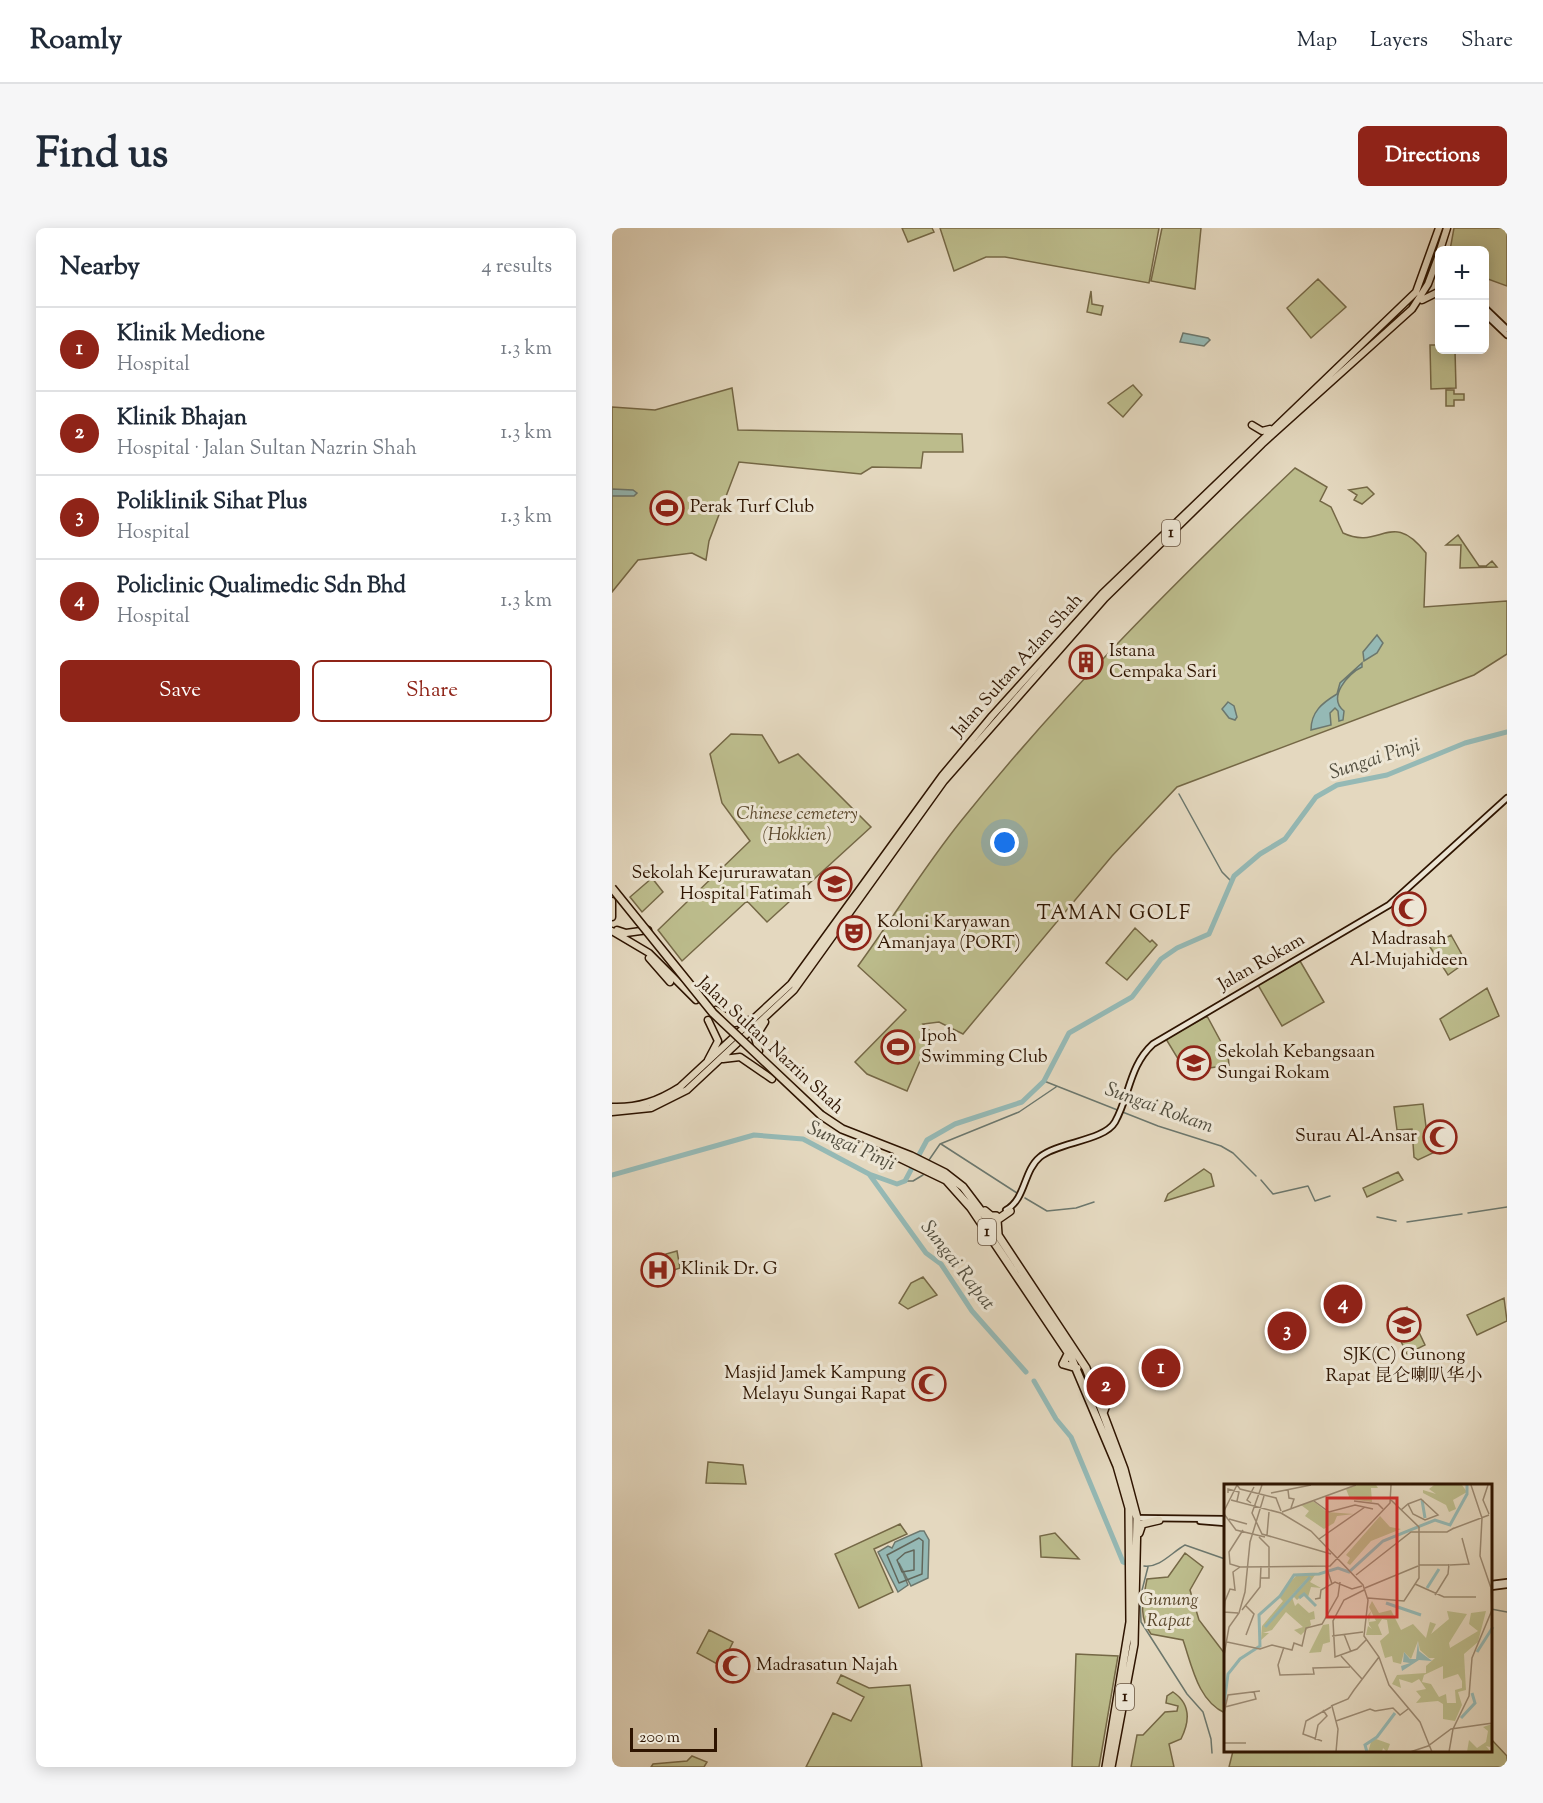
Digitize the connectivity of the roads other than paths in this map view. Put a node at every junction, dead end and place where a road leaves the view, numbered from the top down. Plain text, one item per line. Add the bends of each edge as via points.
1 (1439, 228) edge
2 (1447, 228) edge
3 (1442, 246) edge
4 (1435, 267) edge
5 (1416, 292) junction
6 (1435, 292) edge
7 (1412, 309) junction
8 (1489, 312) edge
9 (1489, 318) edge
10 (1507, 329) edge
11 (1507, 334) edge
12 (1299, 409) junction
13 (1273, 427) junction
14 (1262, 440) junction
15 (1251, 448) junction
16 (1507, 798) edge
17 (612, 888) edge
18 (612, 895) edge
19 (612, 901) edge
20 (612, 916) edge
21 (612, 931) edge
22 (669, 952) dead end
23 (670, 981) dead end
24 (696, 1000) junction
25 (716, 1010) dead end
26 (766, 1012) junction
27 (708, 1020) dead end
28 (733, 1044) junction
29 (759, 1051) dead end
30 (720, 1061) junction
31 (707, 1064) junction
32 (772, 1079) dead end
33 (612, 1107) edge
34 (612, 1112) edge
35 (820, 1116) junction
36 (1048, 1153) junction
37 (909, 1158) junction
38 (923, 1165) junction
39 (963, 1187) junction
40 (971, 1208) junction
41 (1010, 1211) junction
42 (996, 1216) junction
43 (988, 1221) junction
44 (998, 1235) junction
45 (1005, 1260) junction
46 (1054, 1320) junction
47 (1071, 1356) junction
48 (1117, 1399) dead end
49 (1099, 1403) junction
50 (1103, 1413) junction
51 (1133, 1501) junction
52 (1130, 1508) junction
53 (1151, 1518) junction
54 (1136, 1519) junction
55 (1159, 1520) junction
56 (1224, 1521) edge
57 (1224, 1521) edge
58 (1138, 1545) junction
59 (1131, 1551) junction
60 (1507, 1583) edge
61 (1492, 1585) edge
62 (1106, 1767) edge
63 (1111, 1767) edge

1 - 4 main road via 1431,263
1 - 5 main road, Jalan Sultan Azlan Shah / 1
2 - 3 main road
4 - 5 main road
4 - 7 main road
5 - 13 main road, Jalan Sultan Azlan Shah / 1
6 - 7 main road
7 - 12 main road
8 - 10 main road
9 - 11 main road
12 - 14 main road
12 - 14 main road via 1289,428
13 - 14 main road, Jalan Sultan Azlan Shah / 1
13 - 15 main road via 1262,431 1254,427 1257,439
14 - 15 main road, Jalan Sultan Azlan Shah / 1
14 - 26 main road, Jalan Sultan Azlan Shah / 1 via 1105,598 979,739 944,781 794,990
15 - 26 main road, Jalan Sultan Azlan Shah / 1 via 1104,592 992,716 942,776 791,984
16 - 36 main road, Jalan Rokam via 1389,905 1159,1039 1139,1059 1109,1129
17 - 35 highway, Jalan Sultan Nazrin Shah, bridge via 713,1013
18 - 24 highway, Jalan Sultan Nazrin Shah, bridge
19 - 20 main road
21 - 22 main road via 647,930
21 - 23 main road via 649,958
21 - 24 main road via 649,953
24 - 35 highway, Jalan Sultan Nazrin Shah, bridge
25 - 26 main road via 739,1024
26 - 28 main road, Jalan Sultan Azlan Shah / 1
26 - 29 main road via 755,1038
27 - 31 main road via 718,1041
28 - 30 main road, Jalan Sultan Azlan Shah
28 - 31 main road, Jalan Sultan Azlan Shah
30 - 32 main road via 740,1057
30 - 34 main road, Jalan Sultan Azlan Shah via 663,1103 639,1111
31 - 33 main road, Jalan Sultan Azlan Shah via 680,1088 659,1099 640,1106
35 - 37 highway, Jalan Sultan Nazrin Shah
35 - 37 highway, Jalan Sultan Nazrin Shah / 1 via 843,1132
36 - 41 main road
36 - 42 main road, Jalan Rokam via 1036,1161 1015,1204
37 - 38 highway, Jalan Sultan Nazrin Shah / 1
38 - 39 highway, Jalan Sultan Nazrin Shah / 1 via 945,1173
38 - 40 highway, Jalan Sultan Nazrin Shah / 1 via 946,1180
39 - 42 highway via 988,1214
39 - 43 highway, Jalan Sultan Nazrin Shah / 1
40 - 43 highway
40 - 45 highway, Jalan Sultan Nazrin Shah / 1
41 - 43 main road
41 - 44 highway via 997,1220
42 - 43 main road, Jalan Rokam
43 - 44 highway, Jalan Sultan Nazrin Shah / 1
43 - 45 highway via 988,1229
44 - 46 highway, Jalan Sultan Nazrin Shah / 1
45 - 47 highway, Jalan Sultan Nazrin Shah / 1
46 - 47 highway via 1075,1354
46 - 49 highway, Jalan Sultan Nazrin Shah / 1 via 1084,1364
47 - 49 highway via 1080,1367 1094,1401
47 - 52 highway, 1 via 1063,1364 1077,1368
48 - 50 highway via 1106,1405
49 - 50 highway, Jalan Sultan Nazrin Shah / 1
50 - 51 highway, Jalan Sultan Nazrin Shah / 1
51 - 53 highway via 1142,1516
51 - 54 highway, Jalan Sultan Nazrin Shah / 1
52 - 54 highway
52 - 59 highway, 1
53 - 54 main road
53 - 56 main road
54 - 55 main road
54 - 58 highway, Jalan Sultan Nazrin Shah / 1
54 - 59 highway
55 - 57 main road
55 - 58 highway via 1142,1524
58 - 63 highway, Jalan Sultan Nazrin Shah / 1 via 1134,1644
59 - 62 highway, 1 via 1130,1622
60 - 61 main road

